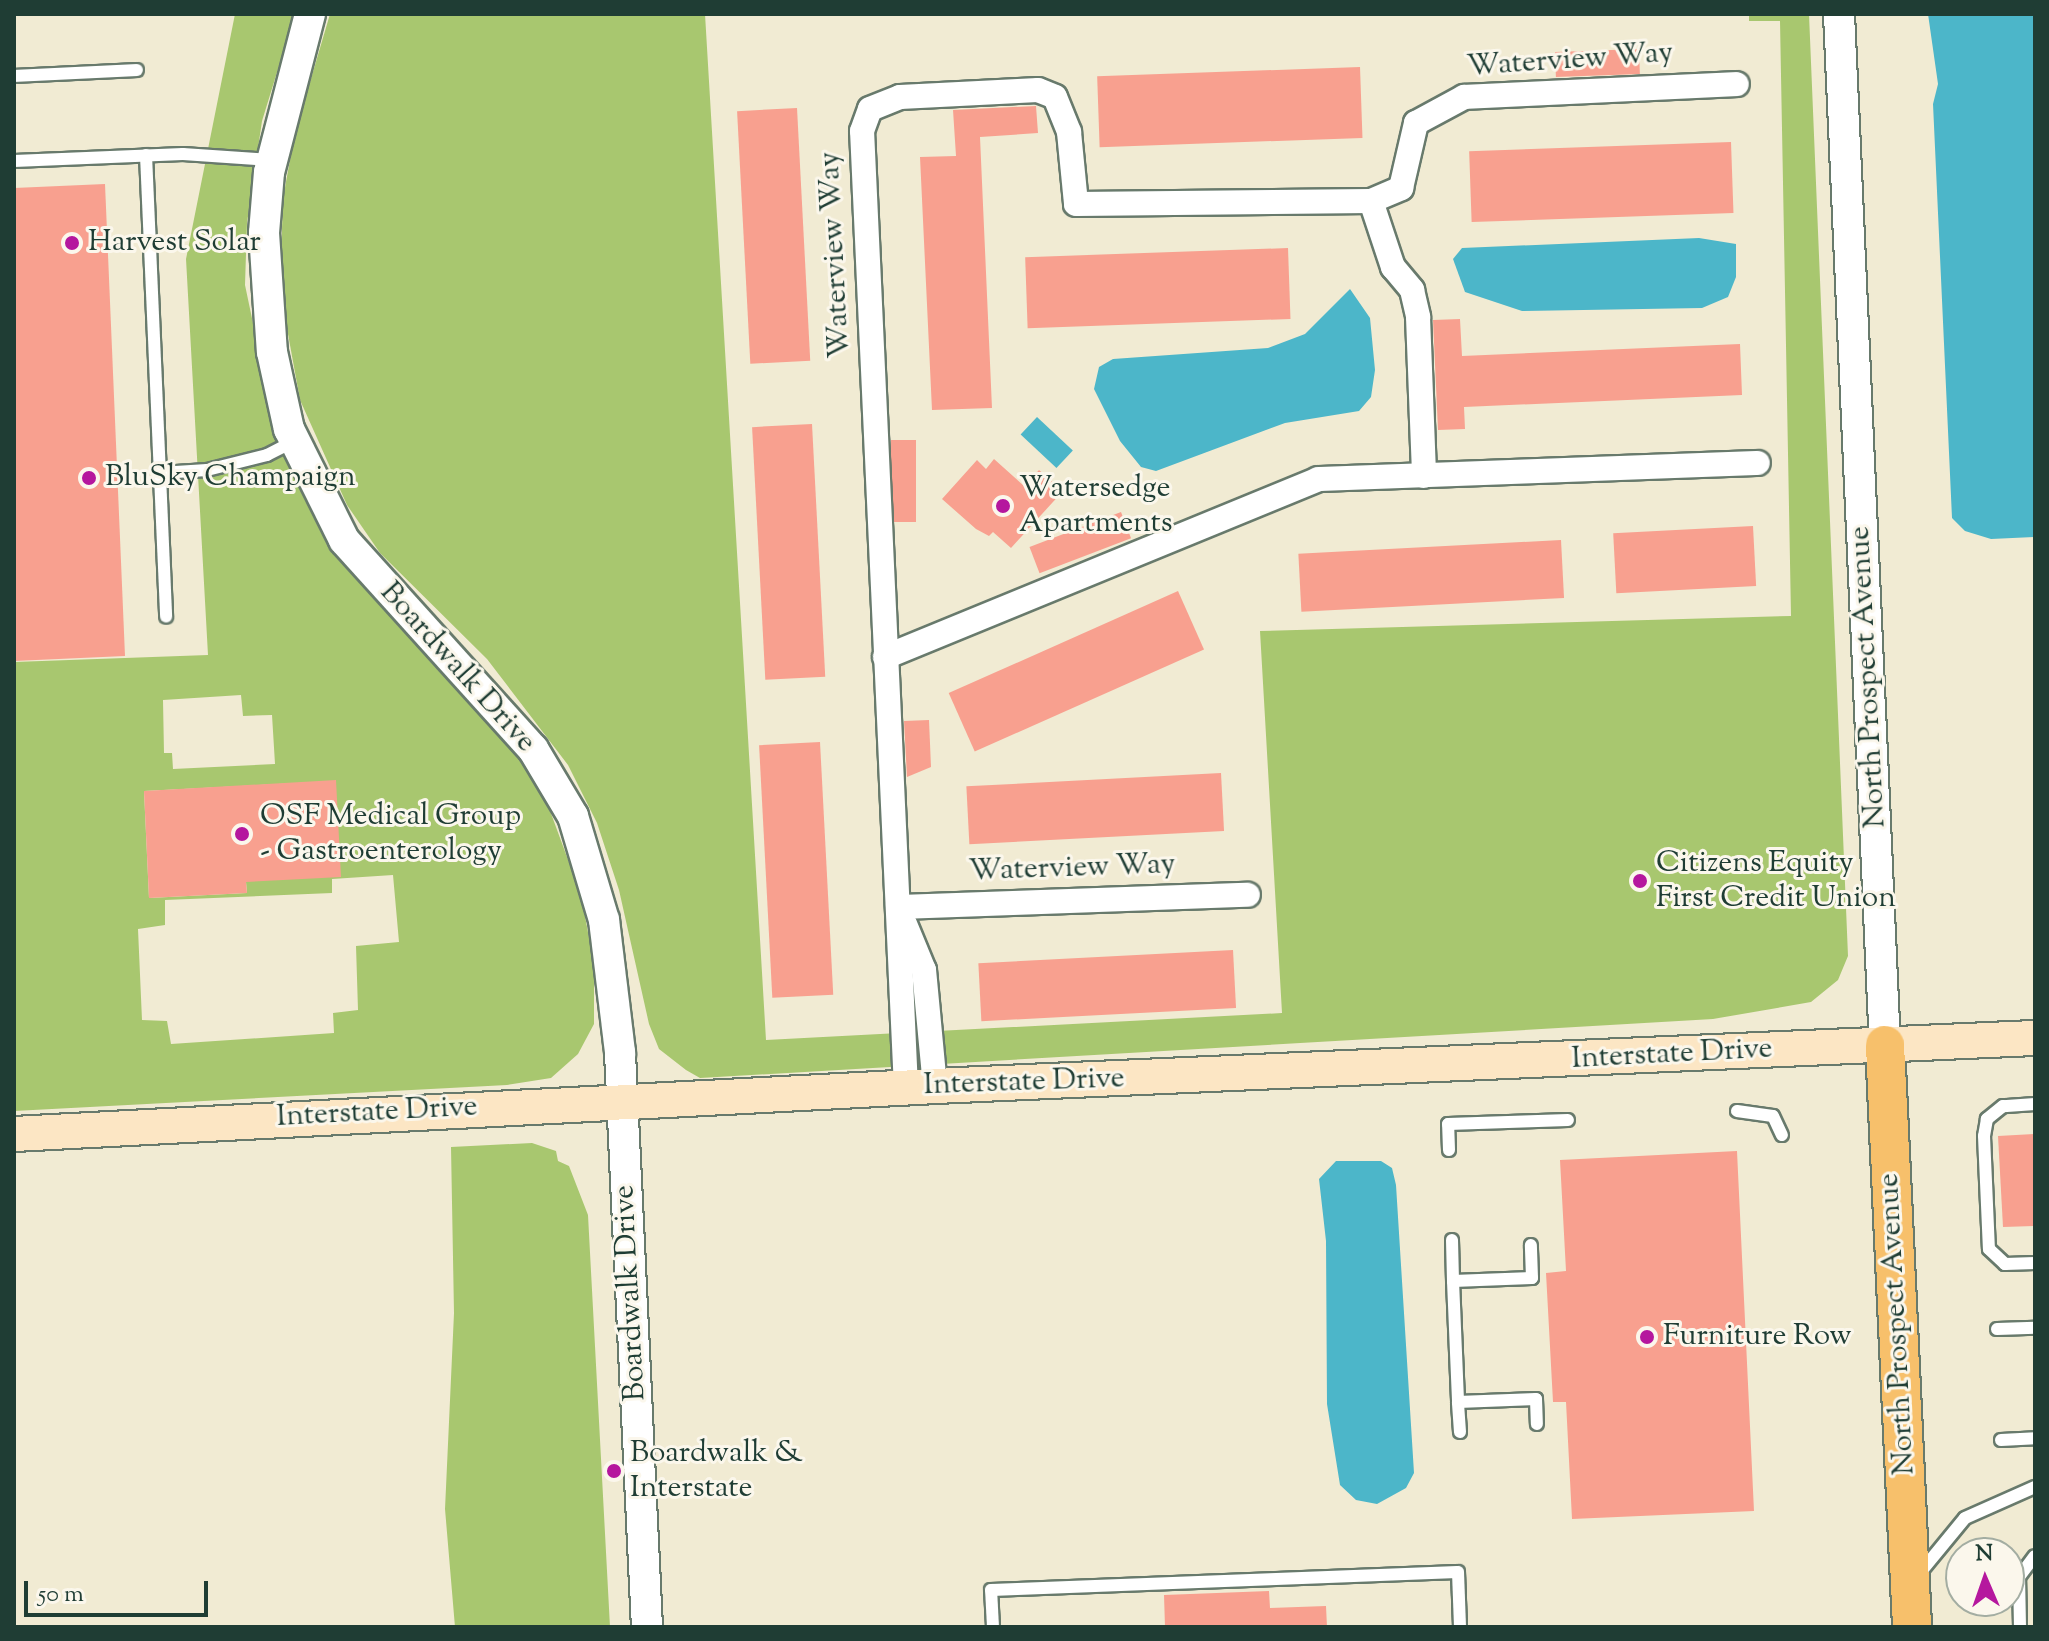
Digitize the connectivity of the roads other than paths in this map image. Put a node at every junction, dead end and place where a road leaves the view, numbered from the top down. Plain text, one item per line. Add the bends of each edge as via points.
1 (310, 14) edge
2 (1839, 14) edge
3 (137, 70) dead end
4 (14, 76) edge
5 (1737, 84) dead end
6 (146, 155) junction
7 (271, 160) junction
8 (14, 161) edge
9 (1371, 201) junction
10 (295, 441) junction
11 (1758, 463) dead end
12 (160, 473) junction
13 (1424, 476) junction
14 (166, 617) dead end
15 (885, 657) junction
16 (1248, 895) dead end
17 (898, 907) junction
18 (2035, 1038) edge
19 (1885, 1045) junction
20 (921, 1087) junction
21 (622, 1101) junction
22 (2035, 1104) edge
23 (1737, 1111) dead end
24 (1568, 1120) dead end
25 (14, 1134) edge
26 (1782, 1135) dead end
27 (1449, 1150) dead end
28 (1452, 1240) dead end
29 (1531, 1245) dead end
30 (2035, 1263) edge
31 (1453, 1281) junction
32 (2035, 1328) edge
33 (1997, 1329) dead end
34 (1458, 1402) junction
35 (1537, 1424) dead end
36 (1460, 1432) dead end
37 (2035, 1438) edge
38 (2001, 1440) dead end
39 (2035, 1487) edge
40 (2035, 1556) edge
41 (1910, 1586) junction
42 (647, 1627) edge
43 (993, 1627) edge
44 (1460, 1627) edge
45 (1912, 1627) edge
46 (2020, 1627) edge

1 - 7 street, Boardwalk Drive
2 - 19 street, North Prospect Avenue
3 - 4 lane
5 - 9 street, Waterview Way via 1464,97 1416,123 1401,188
6 - 7 lane
6 - 8 lane
6 - 12 lane
7 - 10 street, Boardwalk Drive via 264,233 266,306
9 - 13 street via 1393,267 1412,290 1418,317
9 - 15 street, Waterview Way via 1076,204 1069,132 1055,97 1038,90 900,97 870,109 862,131
10 - 12 lane via 267,455 207,470
10 - 21 street, Boardwalk Drive via 344,540 504,711 573,816 604,920
11 - 13 street
12 - 14 lane
13 - 15 street via 1318,479 1300,485
15 - 17 street, Waterview Way
16 - 17 street, Waterview Way
17 - 20 street, Waterview Way
18 - 19 main road, Interstate Drive
19 - 20 main road, Interstate Drive
19 - 41 main road, North Prospect Avenue
20 - 21 main road, Interstate Drive
21 - 25 main road, Interstate Drive
21 - 42 street, Boardwalk Drive
22 - 30 lane via 2003,1106 1987,1119 1984,1136 1989,1249 2005,1264
23 - 26 lane via 1773,1116
24 - 27 lane via 1448,1124
28 - 31 lane
29 - 31 lane via 1532,1278
31 - 34 lane
32 - 33 lane
34 - 35 lane via 1536,1399
34 - 36 lane
37 - 38 lane
39 - 41 lane via 1965,1518
40 - 46 lane via 2019,1577
41 - 45 main road, North Prospect Avenue
43 - 44 lane via 991,1590 1458,1572

